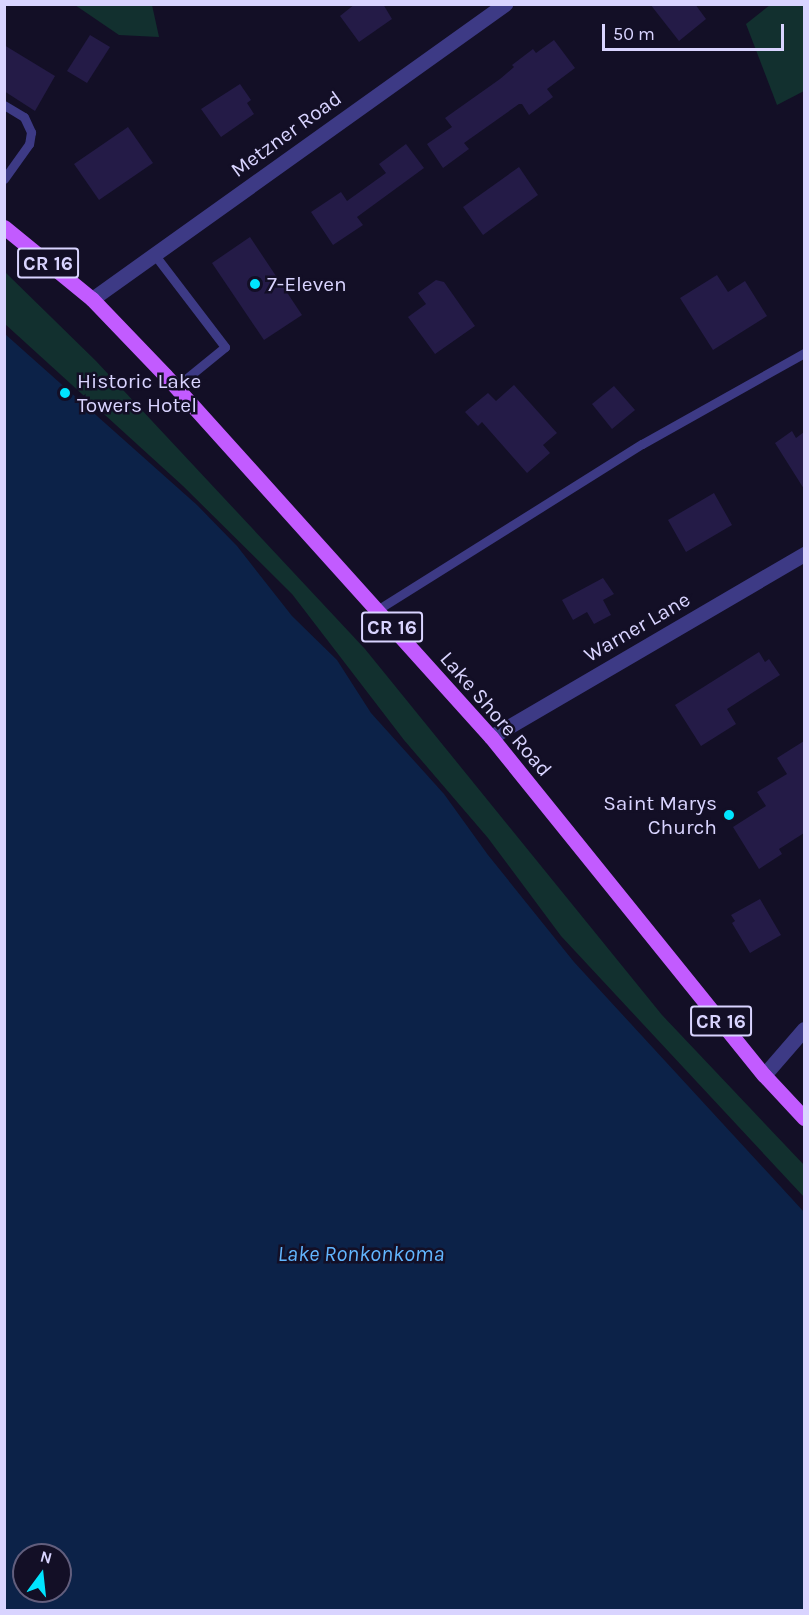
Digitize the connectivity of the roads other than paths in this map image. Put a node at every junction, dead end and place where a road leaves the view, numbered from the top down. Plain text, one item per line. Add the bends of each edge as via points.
1 (505, 4) edge
2 (4, 105) edge
3 (4, 179) edge
4 (4, 227) edge
5 (154, 254) junction
6 (92, 299) junction
7 (804, 353) edge
8 (176, 387) junction
9 (804, 554) edge
10 (377, 610) junction
11 (491, 737) junction
12 (804, 1029) edge
13 (764, 1075) junction
14 (804, 1118) edge

1 - 5 street, Metzner Road
2 - 3 lane via 24,117 31,132 29,144
4 - 6 main road, CR 16
5 - 6 street, Metzner Road
5 - 8 lane via 225,347
6 - 8 main road, Lake Shore Road / CR 16
7 - 10 lane via 642,444
8 - 10 main road, Lake Shore Road / CR 16
9 - 11 street, Warner Lane
10 - 11 main road, Lake Shore Road / CR 16
11 - 13 main road, Lake Shore Road / CR 16
12 - 13 street
13 - 14 main road, Lake Shore Road / CR 16

